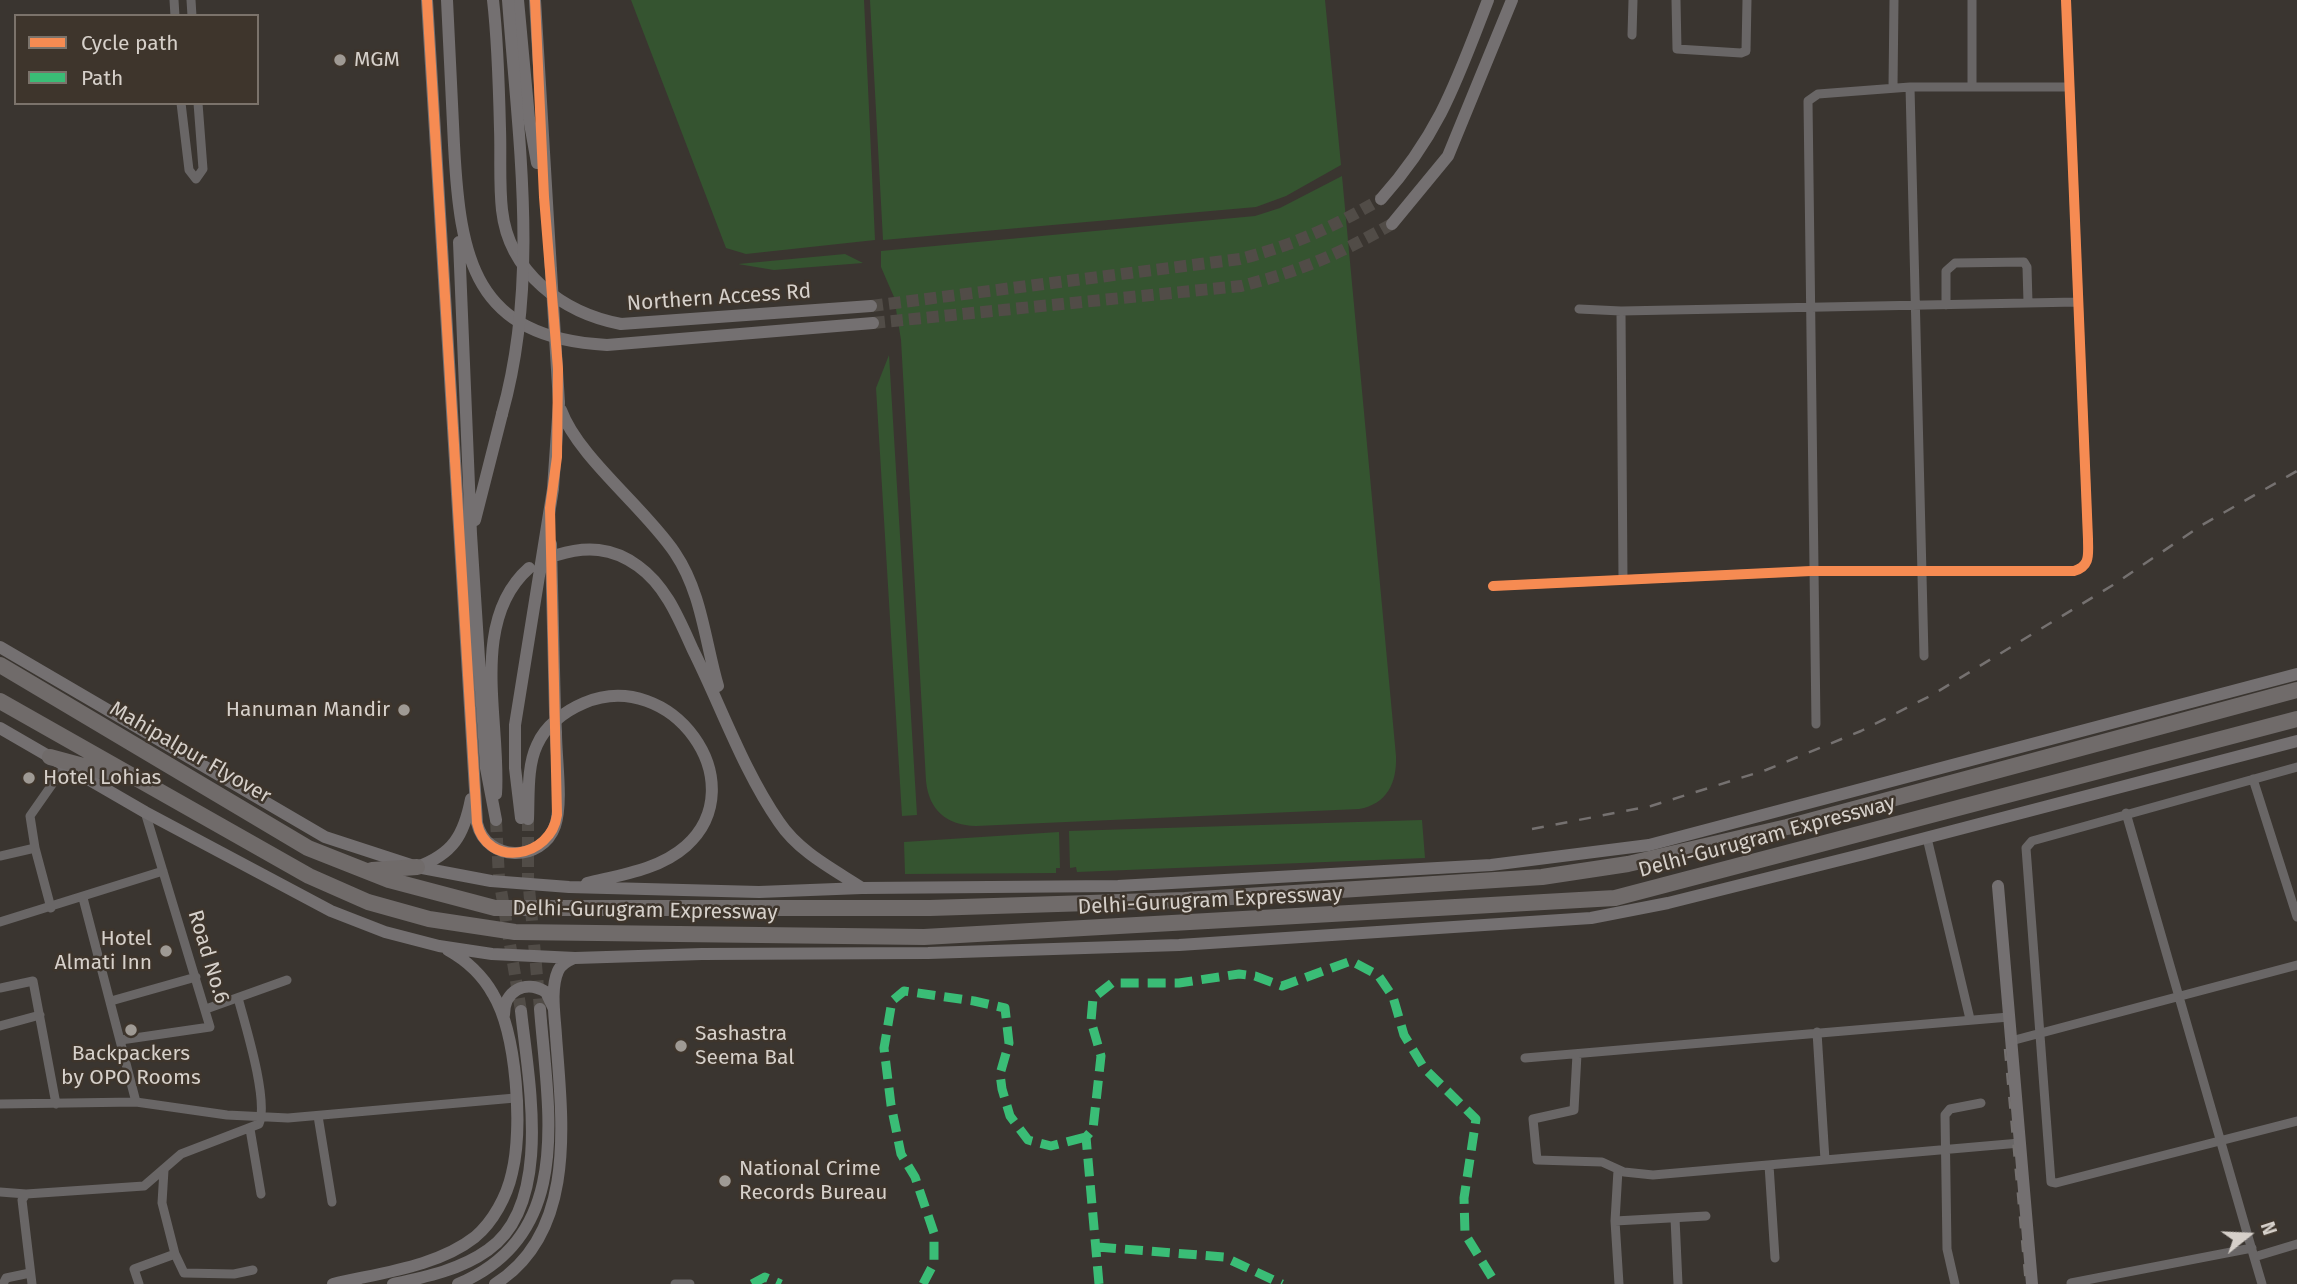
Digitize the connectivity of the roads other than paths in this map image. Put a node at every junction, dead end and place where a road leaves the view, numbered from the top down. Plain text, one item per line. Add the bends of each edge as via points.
1 (427, 0) edge
2 (447, 0) edge
3 (493, 0) edge
4 (508, 0) edge
5 (518, 0) edge
6 (535, 0) edge
7 (1488, 0) edge
8 (1512, 0) edge
9 (1633, 0) edge
10 (1676, 0) edge
11 (1747, 0) edge
12 (1894, 0) edge
13 (1972, 0) edge
14 (2066, 0) edge
15 (1632, 35) dead end
16 (1910, 87) junction
17 (1972, 87) junction
18 (2068, 87) junction
19 (1893, 88) junction
20 (181, 105) edge
21 (198, 105) edge
22 (544, 198) junction
23 (1381, 199) tunnel mouth
24 (458, 214) junction
25 (1392, 224) tunnel mouth
26 (2077, 302) junction
27 (2028, 303) junction
28 (1946, 305) junction
29 (871, 306) tunnel mouth
30 (1915, 306) junction
31 (1809, 308) junction
32 (1579, 309) dead end
33 (1621, 311) junction
34 (873, 323) tunnel mouth
35 (559, 403) junction
36 (550, 508) junction
37 (471, 534) junction
38 (557, 555) dead end
39 (529, 568) dead end
40 (1811, 571) junction
41 (1921, 571) junction
42 (1623, 580) junction
43 (1493, 586) dead end
44 (0, 647) edge
45 (1924, 656) dead end
46 (0, 665) edge
47 (2297, 674) edge
48 (2297, 690) edge
49 (0, 701) edge
50 (2297, 719) edge
51 (1816, 724) dead end
52 (0, 728) edge
53 (2297, 741) edge
54 (743, 755) junction
55 (50, 757) junction
56 (65, 766) junction
57 (2297, 767) edge
58 (473, 768) junction
59 (136, 779) junction
60 (2253, 779) junction
61 (145, 812) junction
62 (2126, 813) junction
63 (1927, 838) junction
64 (35, 848) junction
65 (0, 856) edge
66 (416, 867) junction
67 (163, 871) junction
68 (362, 871) junction
69 (1998, 886) dead end
70 (569, 887) junction
71 (862, 888) junction
72 (83, 898) junction
73 (51, 908) junction
74 (2297, 917) edge
75 (0, 922) edge
76 (439, 946) junction
77 (575, 958) junction
78 (2297, 965) edge
79 (196, 977) junction
80 (287, 980) dead end
81 (0, 988) edge
82 (2178, 995) junction
83 (239, 998) junction
84 (111, 1001) junction
85 (206, 1009) junction
86 (540, 1009) tunnel mouth
87 (521, 1011) tunnel mouth
88 (555, 1012) junction
89 (40, 1015) junction
90 (2009, 1017) junction
91 (1970, 1019) junction
92 (505, 1021) junction
93 (0, 1026) edge
94 (1817, 1032) junction
95 (2040, 1032) junction
96 (121, 1040) junction
97 (2011, 1041) junction
98 (1577, 1054) junction
99 (1525, 1058) dead end
100 (515, 1098) junction
101 (136, 1102) junction
102 (1981, 1102) dead end
103 (0, 1104) edge
104 (57, 1104) junction
105 (262, 1116) junction
106 (318, 1116) junction
107 (2297, 1121) edge
108 (250, 1129) junction
109 (2220, 1142) junction
110 (2020, 1143) junction
111 (1943, 1149) junction
112 (1825, 1160) junction
113 (1769, 1165) junction
114 (165, 1168) junction
115 (1618, 1170) junction
116 (0, 1192) edge
117 (26, 1194) junction
118 (261, 1194) dead end
119 (332, 1202) dead end
120 (1706, 1216) dead end
121 (1675, 1218) junction
122 (1615, 1221) junction
123 (2297, 1244) edge
124 (2253, 1253) junction
125 (175, 1254) junction
126 (1775, 1258) dead end
127 (253, 1270) dead end
128 (30, 1273) junction
129 (2071, 1283) edge
130 (3, 1284) edge
131 (32, 1284) edge
132 (139, 1284) edge
133 (333, 1284) edge
134 (393, 1284) edge
135 (458, 1284) edge
136 (495, 1284) edge
137 (675, 1284) edge
138 (690, 1284) edge
139 (1619, 1284) edge
140 (1678, 1284) edge
141 (1955, 1284) edge
142 (2032, 1284) edge
143 (2262, 1284) edge

1 - 58 main road
2 - 24 main road, Northern Access Rd
3 - 29 main road, Northern Access Rd via 505,225 521,262 561,302 590,318 621,324
4 - 37 main road, bridge via 524,286 520,340
5 - 22 main road via 529,118
6 - 22 main road
7 - 23 main road via 1436,128
8 - 25 main road via 1448,156
9 - 15 street
10 - 11 street via 1677,49 1741,53 1745,51
12 - 19 street
13 - 17 street
14 - 18 street
16 - 17 street
16 - 19 street
16 - 30 street
17 - 18 street
18 - 26 street
19 - 31 street via 1818,94 1808,101
20 - 21 street via 189,170 196,179 203,169
22 - 35 main road, bridge
24 - 34 main road, Northern Access Rd via 469,259 497,305 528,327 562,341 638,344
24 - 37 main road
26 - 27 street
26 - 41 street via 2087,563 2074,571
27 - 28 street
27 - 28 street via 2024,262 1955,263 1946,271
28 - 30 street
30 - 31 street
30 - 41 street
31 - 33 street
31 - 40 street
32 - 33 street
33 - 42 street
35 - 36 main road
35 - 54 main road via 574,436 682,564
36 - 58 main road, bridge via 556,823 549,838 537,848 509,853 486,842 477,823
36 - 70 main road via 513,745 525,818 531,766 537,744 548,728 579,705 610,695 645,699 679,718 697,741 710,791 703,820 686,846 652,866
37 - 39 main road via 486,768 496,814 493,637 506,594
38 - 54 main road via 584,548 606,551 628,559 651,577 672,605
40 - 41 street
40 - 42 street
40 - 51 street
41 - 45 street
42 - 43 street
44 - 66 main road via 325,837
46 - 68 highway, Mahipalpur Flyover via 308,848
47 - 71 main road via 1649,845 1593,854 1491,865 1118,886
48 - 68 highway, Delhi-Gurugram Expressway via 1787,827 1629,864 1542,877 1185,900 943,908 495,908
49 - 59 highway
50 - 59 highway, Delhi-Gurugram Expressway via 1615,898 924,937 515,932 429,919 368,902 309,876
52 - 55 main road
53 - 63 main road
54 - 71 main road via 769,807 792,839
55 - 56 main road
55 - 59 highway
56 - 61 main road
56 - 64 street via 30,816
57 - 60 street
58 - 66 main road via 467,820 458,840 441,857
60 - 62 street
60 - 74 street
61 - 67 street, Road No.6
61 - 76 main road via 331,911 384,932
62 - 82 street
62 - 95 street via 2032,841 2026,848
63 - 77 main road via 1591,918 1179,945
63 - 91 street
64 - 65 street
64 - 73 street
66 - 68 highway
66 - 70 main road via 491,881
67 - 72 street
67 - 79 street, Road No.6
69 - 90 main road
70 - 71 main road via 759,892
72 - 73 street
72 - 84 street
73 - 75 street
76 - 77 main road
76 - 92 main road via 473,969 493,994
77 - 88 main road via 559,969
78 - 82 street
79 - 84 street
79 - 85 street, Road No.6
80 - 83 street
81 - 89 street via 33,979
82 - 95 street
82 - 109 street
83 - 85 street
83 - 105 street
84 - 96 street
85 - 96 street, Road No.6 via 208,1028
86 - 135 main road via 548,1159 538,1203 523,1234 500,1261
87 - 134 main road via 533,1123 521,1200 491,1248 442,1272
88 - 92 main road via 546,992 523,987 508,997
88 - 136 main road via 561,1112 556,1188 542,1234 518,1265
89 - 93 street
89 - 104 street
90 - 91 street
90 - 97 main road
91 - 94 street
92 - 100 main road
94 - 98 street
94 - 112 street
95 - 97 street
95 - 109 street via 2052,1183
96 - 101 street
97 - 110 main road
98 - 99 street
98 - 115 street via 1574,1110 1535,1117 1534,1157 1602,1162
100 - 106 street
100 - 133 main road via 517,1146 512,1174 504,1197 476,1236 432,1259
101 - 104 street
101 - 105 street
102 - 111 street via 1946,1112
103 - 104 street
105 - 106 street
105 - 108 street via 260,1124
106 - 119 street
107 - 109 street
108 - 114 street via 181,1154
108 - 118 street
109 - 124 street
110 - 111 street
110 - 142 main road
111 - 112 street
111 - 141 street via 1947,1249
112 - 113 street
113 - 115 street via 1653,1175
113 - 126 street
114 - 117 street via 144,1186
114 - 125 street via 162,1203
115 - 122 street
116 - 117 street
117 - 128 street via 22,1199
120 - 121 street
121 - 122 street
121 - 140 street
122 - 139 street
123 - 124 street
124 - 129 street
124 - 143 street
125 - 127 street via 184,1273
125 - 132 street via 134,1269
128 - 130 street via 6,1278
128 - 131 street
137 - 138 street

